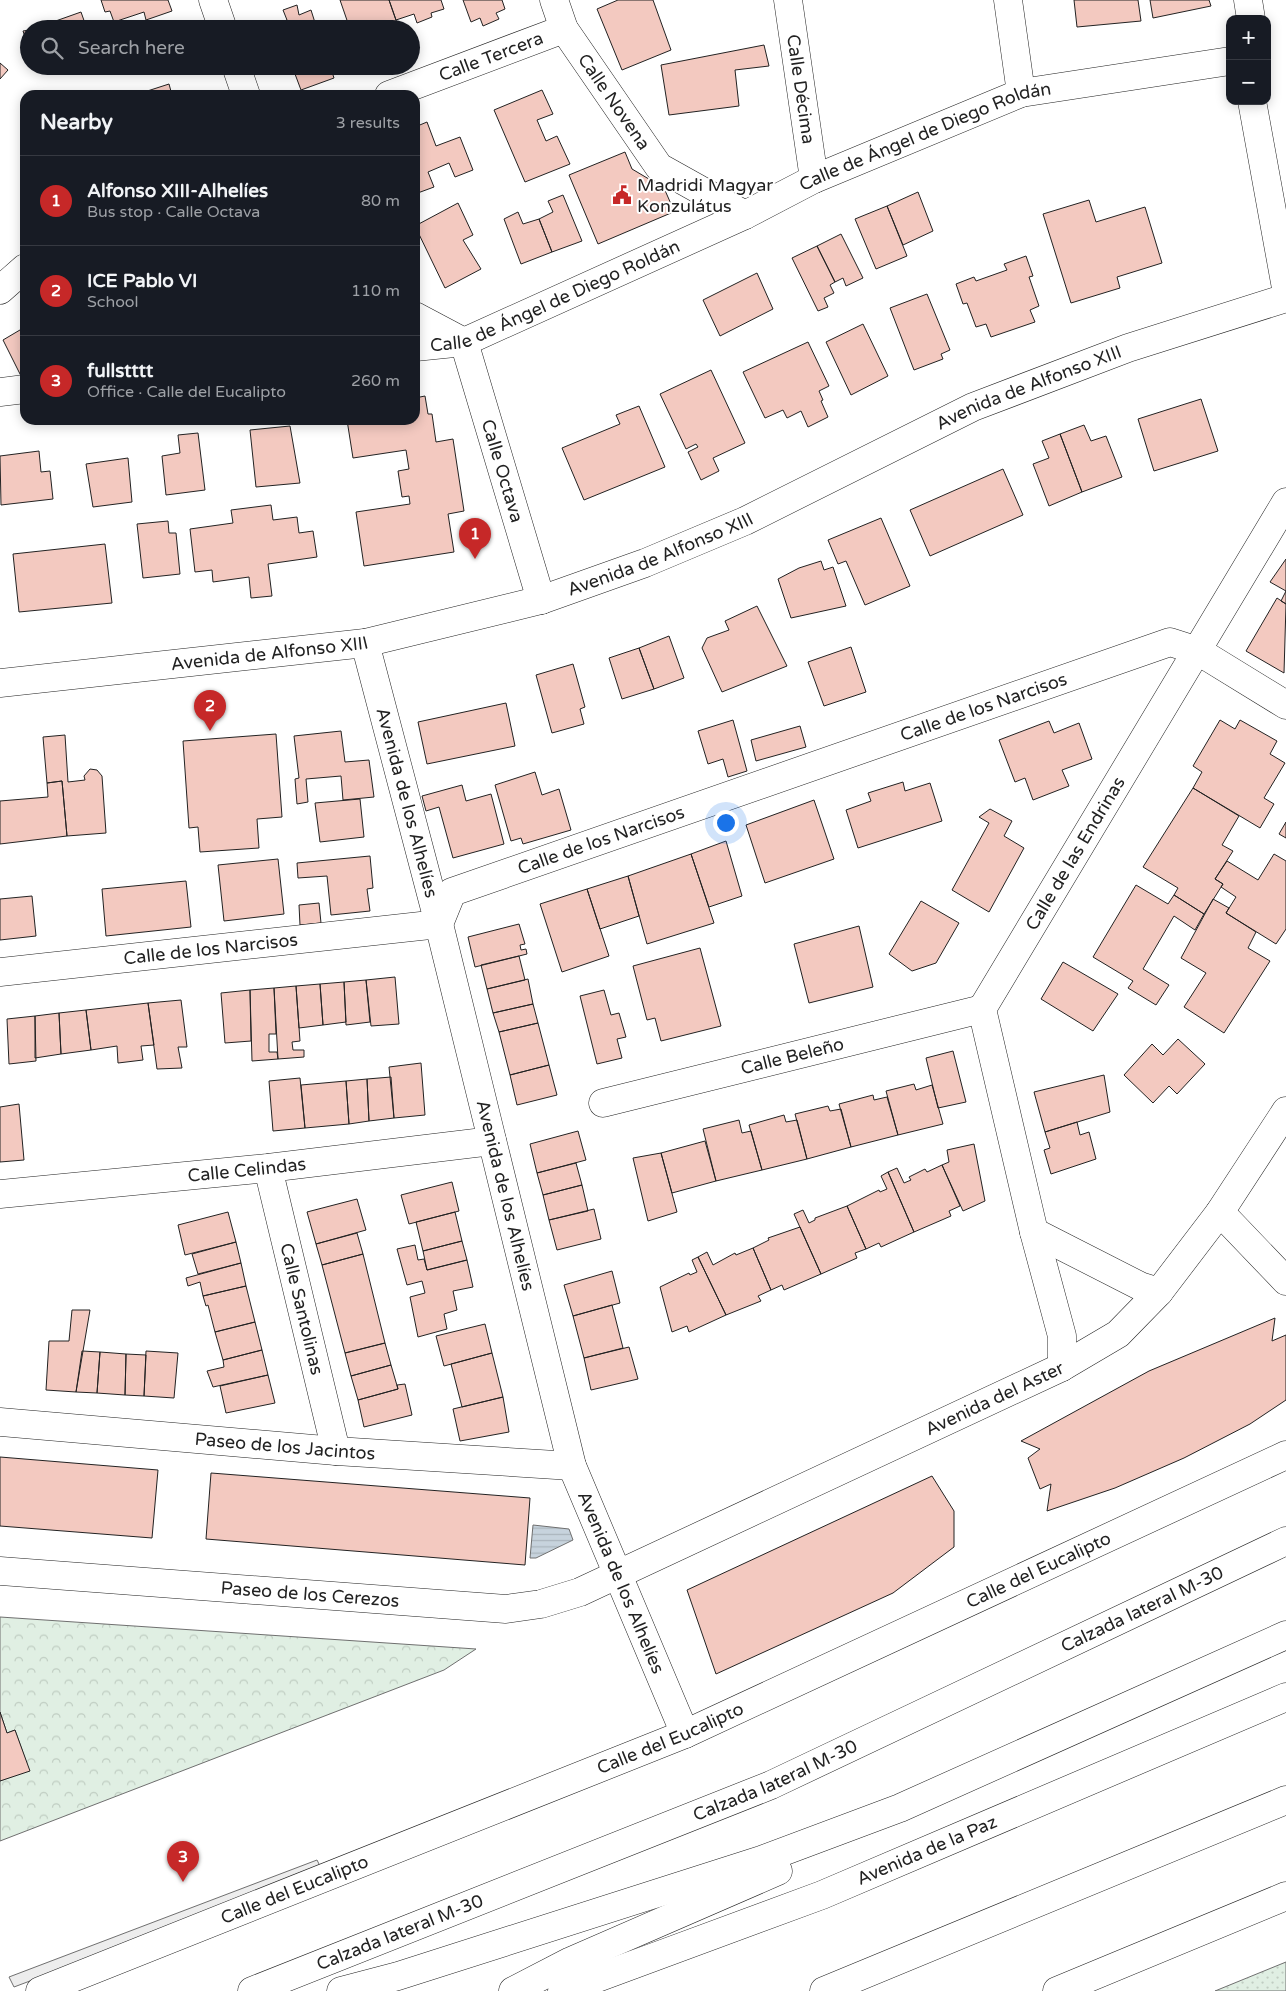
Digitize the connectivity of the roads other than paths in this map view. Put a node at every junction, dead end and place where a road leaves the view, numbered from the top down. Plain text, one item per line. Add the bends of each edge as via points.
1 (213, 0) edge
2 (554, 0) edge
3 (788, 0) edge
4 (1008, 0) edge
5 (1248, 0) edge
6 (1250, 15) edge
7 (220, 20) edge
8 (564, 29) junction
9 (1226, 62) edge
10 (239, 75) edge
11 (244, 90) edge
12 (402, 90) edge
13 (1021, 93) junction
14 (1253, 105) edge
15 (814, 179) junction
16 (745, 215) junction
17 (20, 272) edge
18 (1286, 288) edge
19 (0, 290) edge
20 (1286, 298) edge
21 (420, 319) edge
22 (464, 342) junction
23 (420, 346) edge
24 (20, 390) edge
25 (0, 392) edge
26 (1286, 502) edge
27 (541, 600) junction
28 (365, 643) junction
29 (1198, 651) junction
30 (0, 683) edge
31 (1286, 705) edge
32 (439, 924) junction
33 (0, 972) edge
34 (982, 1009) junction
35 (602, 1103) dead end
36 (1286, 1111) edge
37 (492, 1141) junction
38 (268, 1168) junction
39 (0, 1194) edge
40 (1220, 1212) junction
41 (1034, 1232) junction
42 (1286, 1281) edge
43 (1159, 1292) junction
44 (1062, 1367) junction
45 (0, 1422) edge
46 (336, 1451) junction
47 (1286, 1454) edge
48 (572, 1466) junction
49 (1286, 1541) edge
50 (0, 1571) edge
51 (616, 1575) junction
52 (1286, 1635) edge
53 (1286, 1697) edge
54 (685, 1734) junction
55 (1286, 1800) edge
56 (900, 1808) junction
57 (1286, 1896) edge
58 (40, 1991) edge
59 (252, 1991) edge
60 (341, 1991) edge
61 (513, 1991) edge
62 (562, 1991) edge
63 (824, 1991) edge
64 (1057, 1991) edge

1 - 7 main road
2 - 8 main road, Calle Novena
3 - 15 main road, Calle Décima
4 - 13 main road
5 - 6 main road
8 - 12 main road, Calle Tercera
8 - 16 main road, Calle Novena via 659,167
9 - 13 main road, Calle de Ángel de Diego Roldán
10 - 11 main road
13 - 15 main road, Calle de Ángel de Diego Roldán
14 - 18 main road
15 - 16 main road, Calle de Ángel de Diego Roldán
16 - 22 main road, Calle de Ángel de Diego Roldán
17 - 19 main road
20 - 27 main road, Avenida de Alfonso XIII via 1128,348 973,407 744,521 644,563
21 - 22 main road
22 - 23 main road, Calle de Ángel de Diego Roldán
22 - 27 main road, Calle Octava
24 - 25 main road
26 - 29 main road, Calle de las Endrinas
27 - 28 main road, Avenida de Alfonso XIII
28 - 30 main road, Avenida de Alfonso XIII
28 - 32 main road, Avenida de los Alhelíes
29 - 31 main road, Calle de los Narcisos
29 - 32 main road, Calle de los Narcisos via 1170,642 452,892
29 - 34 main road, Calle de las Endrinas
32 - 33 main road, Calle de los Narcisos
32 - 37 main road, Avenida de los Alhelíes
34 - 35 main road, Calle Beleño
34 - 41 main road
36 - 40 main road, Avenida del Aster
37 - 38 main road, Calle Celindas
37 - 48 main road, Avenida de los Alhelíes
38 - 39 main road, Calle Celindas
38 - 46 main road, Calle Santolinas
40 - 42 main road
40 - 43 main road, Avenida del Aster
41 - 43 main road via 1140,1286
41 - 44 main road via 1062,1336
43 - 44 main road, Avenida del Aster via 1118,1334
44 - 51 main road, Avenida del Aster
45 - 46 main road, Paseo de los Jacintos
46 - 48 main road, Paseo de los Jacintos
47 - 54 main road, Calle del Eucalipto
48 - 51 main road, Avenida de los Alhelíes
49 - 59 main road, Calzada lateral M-30 via 771,1785
50 - 51 main road, Paseo de los Cerezos via 506,1609 541,1604 580,1592
51 - 54 main road, Avenida de los Alhelíes
52 - 56 main road
53 - 62 main road, Avenida de la Paz via 822,1895
54 - 58 main road, Calle del Eucalipto
55 - 63 main road
56 - 60 main road via 761,1860 398,1976
56 - 61 main road via 796,1863 571,1961
57 - 64 main road

